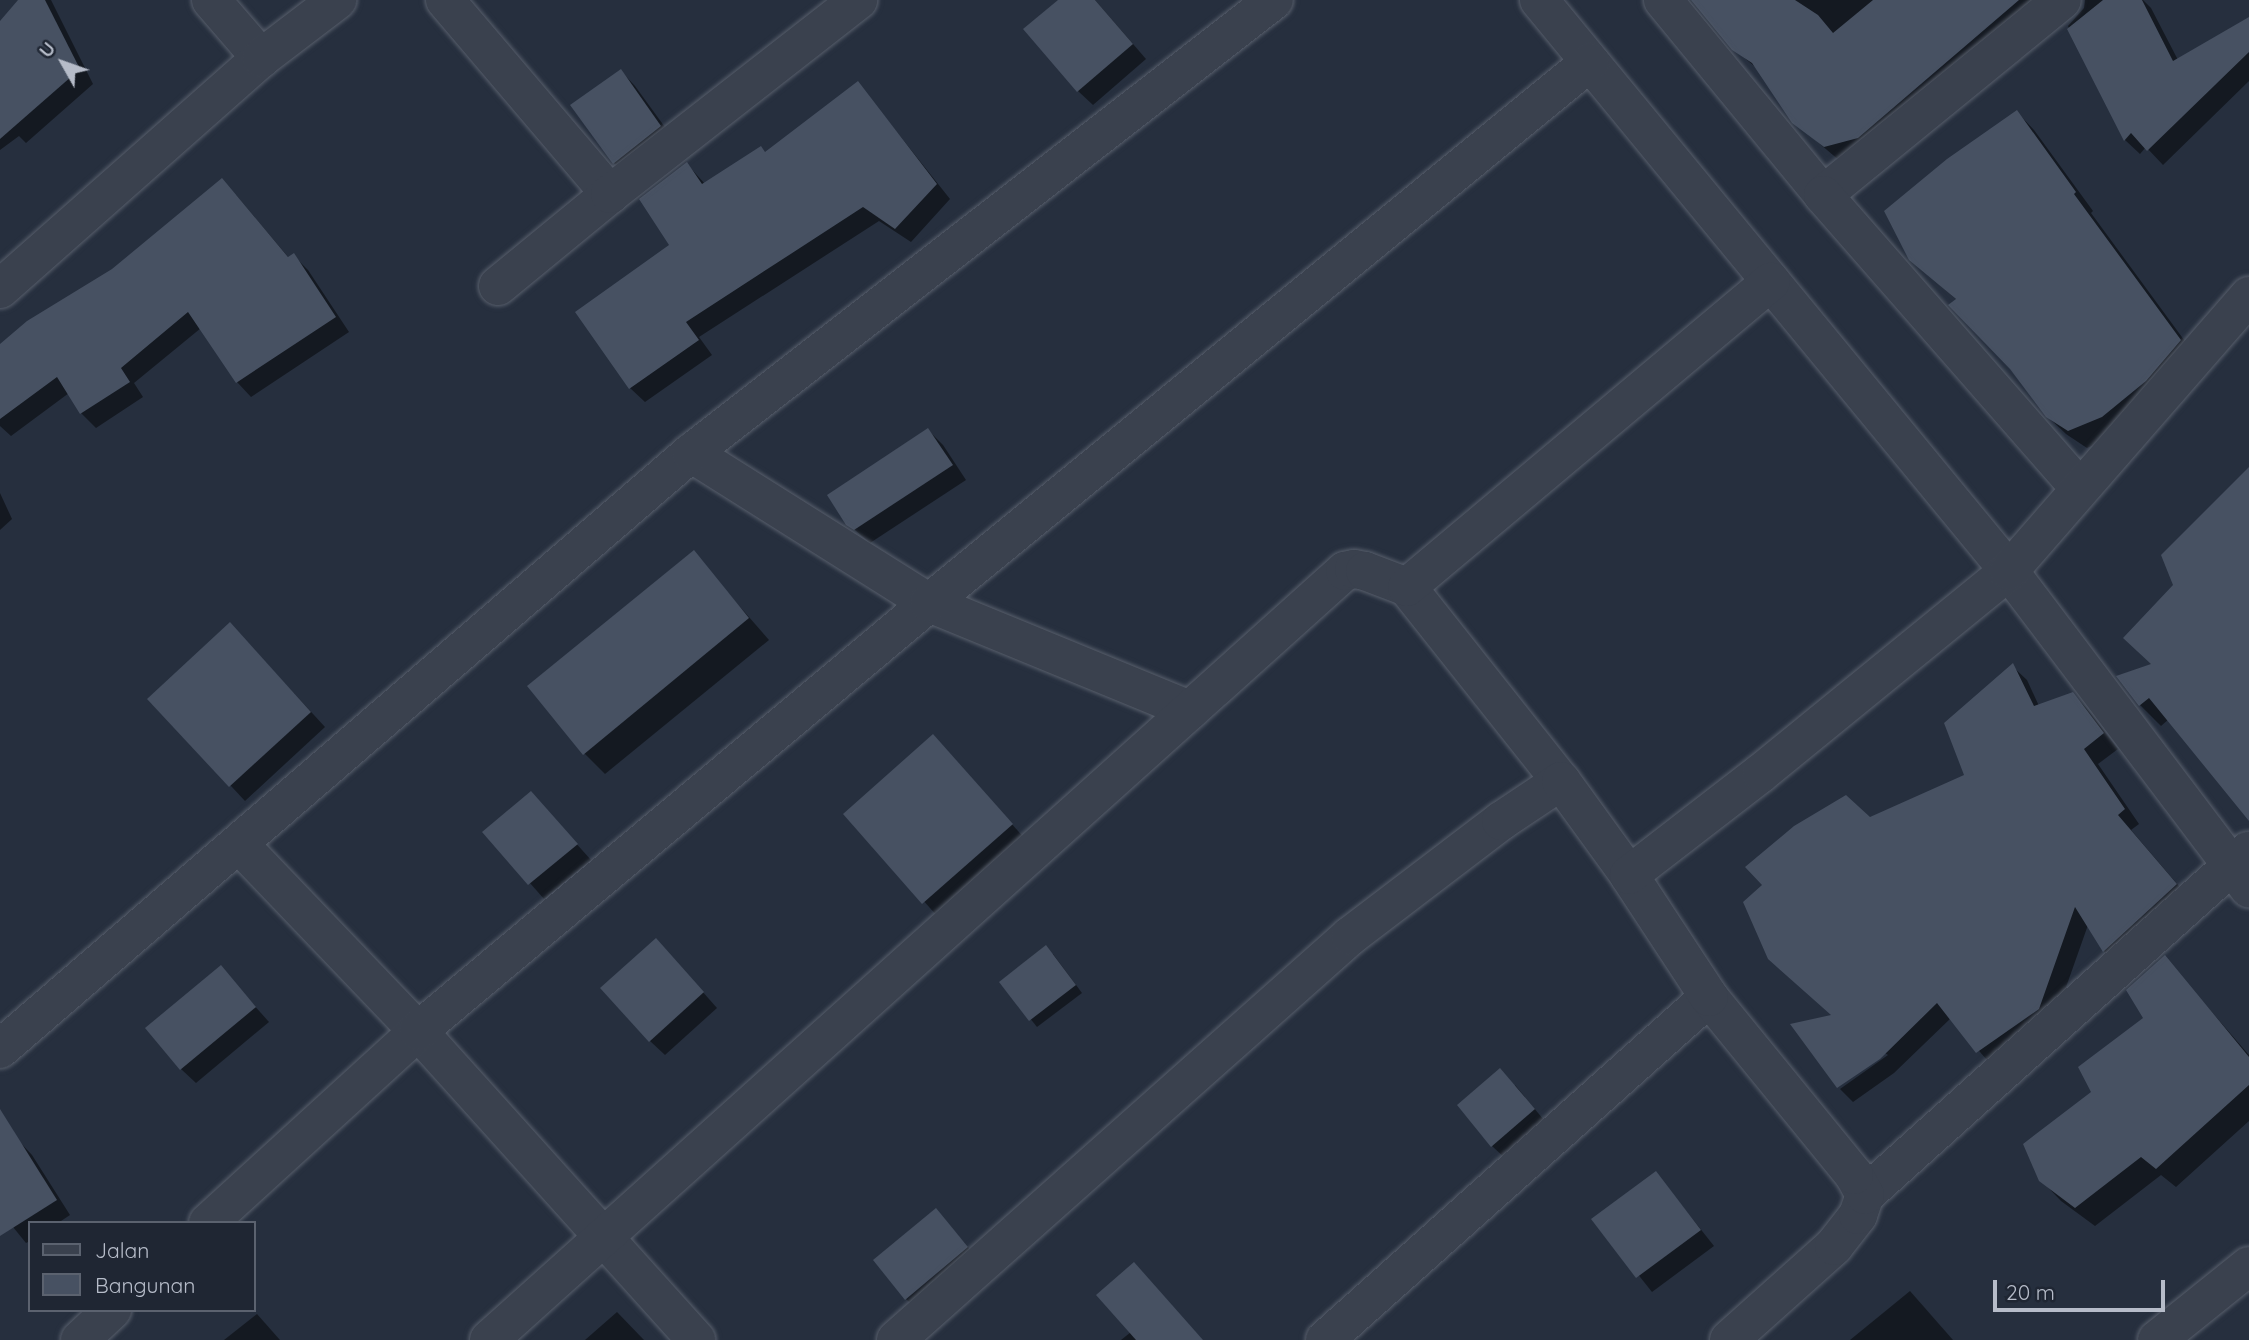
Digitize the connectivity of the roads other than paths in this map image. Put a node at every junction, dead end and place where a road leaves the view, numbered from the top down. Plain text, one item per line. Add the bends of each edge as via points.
1 (211, 0) edge
2 (337, 0) edge
3 (445, 0) edge
4 (858, 0) edge
5 (1275, 0) edge
6 (1539, 0) edge
7 (1663, 0) edge
8 (2062, 0) edge
9 (261, 58) junction
10 (1590, 62) junction
11 (610, 194) junction
12 (1823, 195) junction
13 (1771, 282) junction
14 (498, 286) dead end
15 (0, 289) edge
16 (2249, 296) edge
17 (691, 453) junction
18 (2080, 489) junction
19 (2009, 570) junction
20 (1407, 587) junction
21 (929, 603) junction
22 (1190, 710) junction
23 (1561, 781) junction
24 (239, 844) junction
25 (2242, 868) edge
26 (1629, 874) junction
27 (1709, 997) junction
28 (418, 1031) junction
29 (0, 1049) edge
30 (1865, 1195) junction
31 (210, 1221) edge
32 (603, 1238) junction
33 (2249, 1266) edge
34 (110, 1312) edge
35 (80, 1340) edge
36 (489, 1340) edge
37 (696, 1340) edge
38 (896, 1340) edge
39 (1325, 1340) edge
40 (1730, 1340) edge
41 (2157, 1340) edge

1 - 9 street
2 - 9 street
3 - 11 street
4 - 11 street
5 - 17 street
6 - 10 street
7 - 12 street
8 - 12 street
9 - 15 street
10 - 13 street
10 - 21 street
11 - 14 street
12 - 18 street
13 - 19 street
13 - 20 street
16 - 18 street
17 - 21 street
17 - 24 street
18 - 19 street
19 - 25 street
19 - 26 street via 1761,773
20 - 22 street via 1365,571 1345,571
20 - 23 street
21 - 22 street
21 - 28 street
22 - 32 street
23 - 26 street
23 - 38 street via 1350,936
24 - 28 street
24 - 29 street
25 - 30 street
26 - 27 street
27 - 30 street via 1854,1175
27 - 39 street
28 - 31 street
28 - 32 street
30 - 40 street via 1858,1215 1834,1246
32 - 36 street
32 - 37 street
33 - 41 street
34 - 35 street

